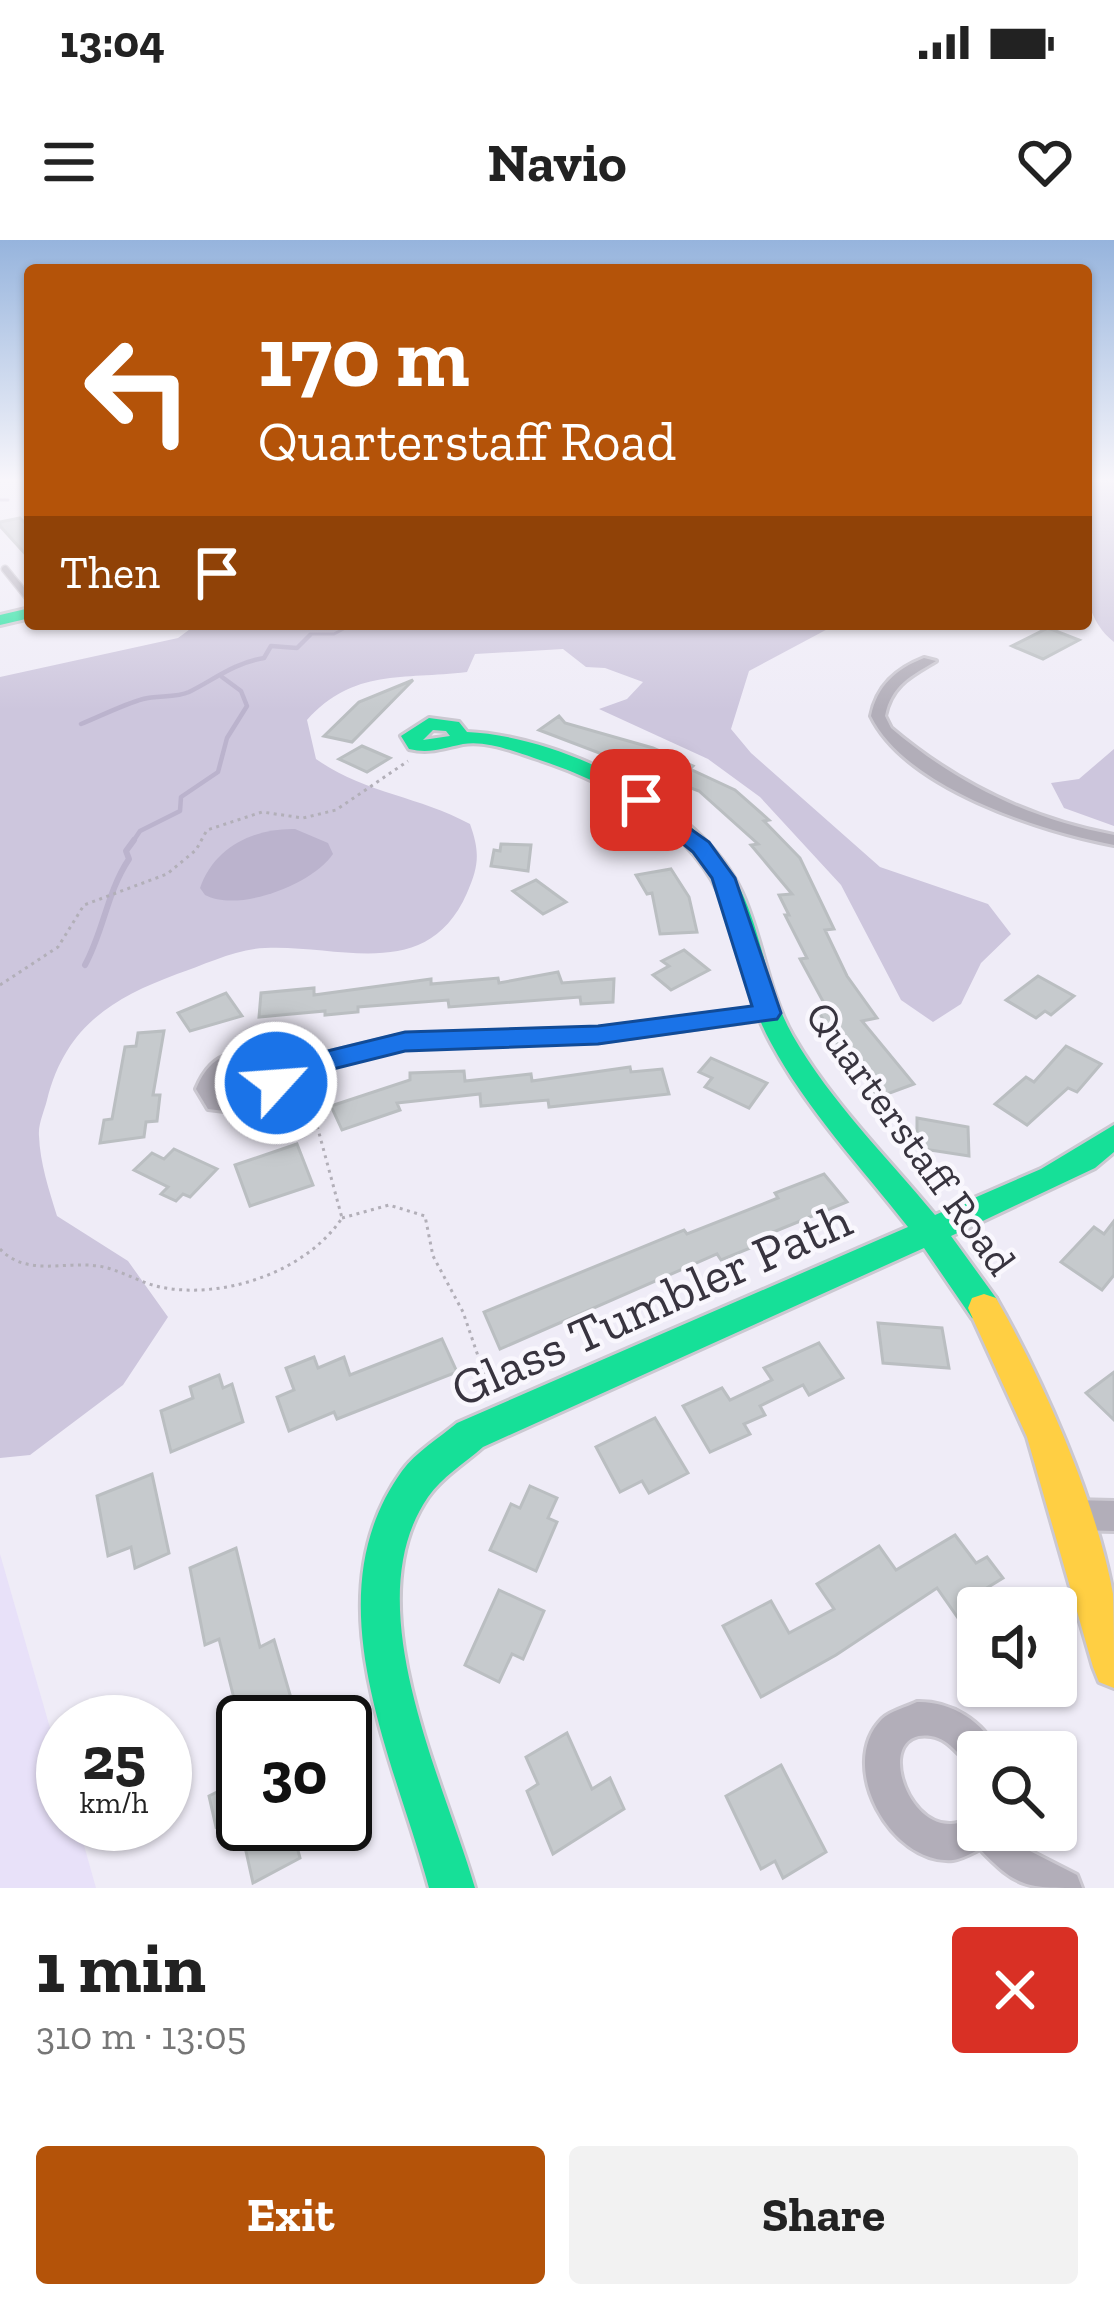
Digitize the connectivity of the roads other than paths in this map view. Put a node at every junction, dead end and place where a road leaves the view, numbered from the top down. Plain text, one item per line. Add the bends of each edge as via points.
1 (4, 569) dead end
2 (24, 593) edge
3 (929, 661) dead end
4 (422, 747) road end
5 (1114, 840) edge
6 (768, 1013) junction
7 (276, 1078) road end
8 (1114, 1136) edge
9 (932, 1230) junction
10 (1072, 1515) junction
11 (1114, 1516) edge
12 (1114, 1667) edge
13 (957, 1731) edge
14 (957, 1844) edge
15 (1004, 1851) edge
16 (452, 1888) edge
17 (1064, 1888) edge

1 - 2 lane
3 - 5 street via 898,677 881,700 885,730 988,802
4 - 6 street, Quarterstaff Road via 411,736 424,725 452,726 460,736 603,780 679,827 723,878
6 - 7 street via 576,1037 405,1041
6 - 9 street, Quarterstaff Road via 820,1097
8 - 9 street, Glass Tumbler Path via 1069,1169
9 - 10 street, Quarterstaff Road via 1006,1347
9 - 16 street, Glass Tumbler Path via 470,1435 422,1472 400,1503 374,1572 374,1615
10 - 11 street
10 - 12 street, Quarterstaff Road
13 - 14 street via 912,1719 895,1730 881,1768 898,1816 919,1836
15 - 17 street

